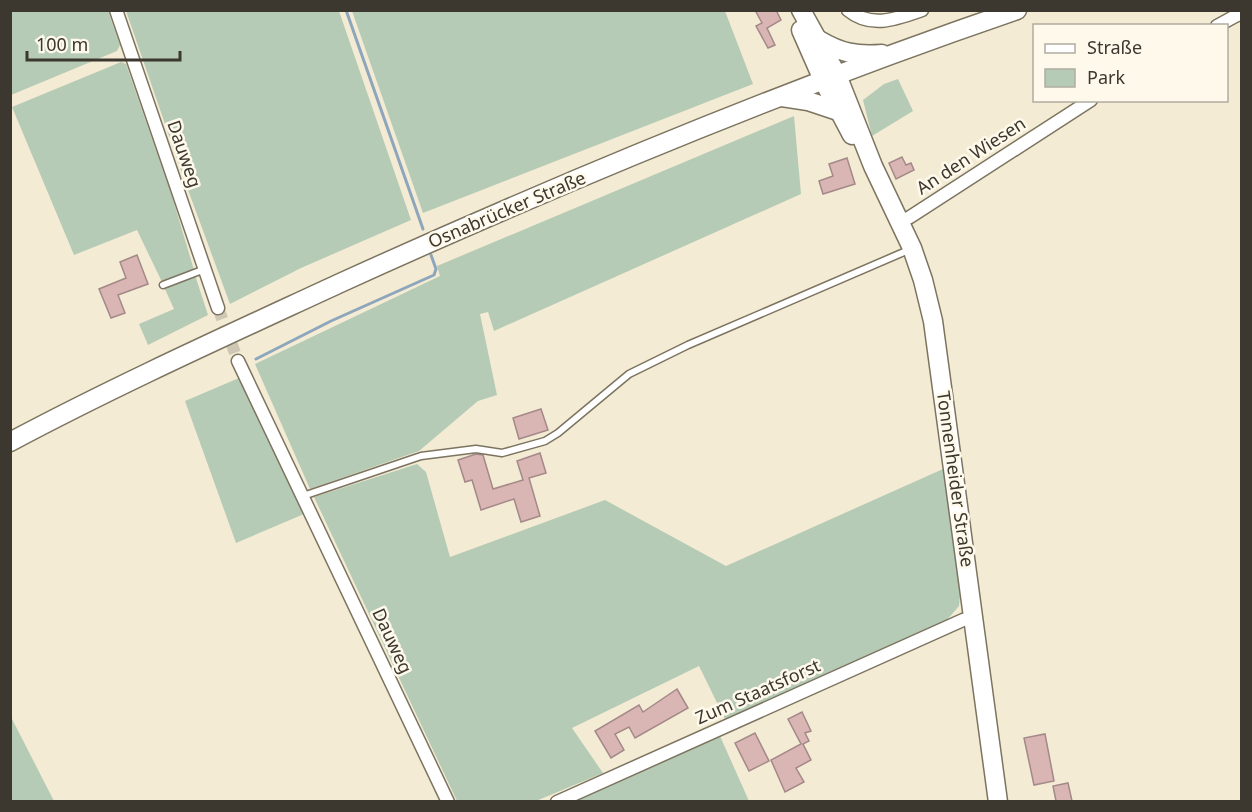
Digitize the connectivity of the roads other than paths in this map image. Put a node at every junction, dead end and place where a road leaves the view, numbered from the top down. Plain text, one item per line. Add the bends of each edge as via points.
1 (116, 10) edge
2 (793, 10) edge
3 (801, 10) edge
4 (848, 10) edge
5 (922, 10) edge
6 (1017, 10) edge
7 (1242, 15) edge
8 (1221, 24) edge
9 (819, 40) junction
10 (899, 52) junction
11 (830, 78) junction
12 (781, 96) junction
13 (1088, 102) edge
14 (838, 111) junction
15 (873, 166) junction
16 (900, 222) junction
17 (912, 248) junction
18 (205, 269) junction
19 (163, 285) dead end
20 (218, 308) tunnel mouth
21 (238, 361) tunnel mouth
22 (10, 442) edge
23 (303, 496) junction
24 (975, 618) junction
25 (448, 801) edge
26 (557, 801) edge
27 (998, 801) edge

1 - 18 street, Dauweg
2 - 11 main road, Tonnenheider Straße
3 - 9 main road, Tonnenheider Straße
4 - 5 street via 863,20 876,22
6 - 10 main road, Osnabrücker Straße
7 - 8 street
9 - 10 main road via 837,51 867,55
9 - 11 main road, Tonnenheider Straße
10 - 11 main road, Osnabrücker Straße
11 - 12 main road, Osnabrücker Straße
11 - 14 main road, Tonnenheider Straße
11 - 15 main road, Tonnenheider Straße
12 - 14 main road
12 - 22 main road, Osnabrücker Straße via 475,222 225,336
13 - 16 street, An den Wiesen
14 - 15 main road, Tonnenheider Straße
15 - 16 main road, Tonnenheider Straße
16 - 17 main road, Tonnenheider Straße
17 - 23 lane via 629,374 545,441 501,453 476,449 421,456
17 - 24 main road, Tonnenheider Straße via 933,321
18 - 19 lane
18 - 20 street, Dauweg
21 - 23 street, Dauweg
23 - 25 street, Dauweg
24 - 26 street, Zum Staatsforst
24 - 27 main road, Tonnenheider Straße

